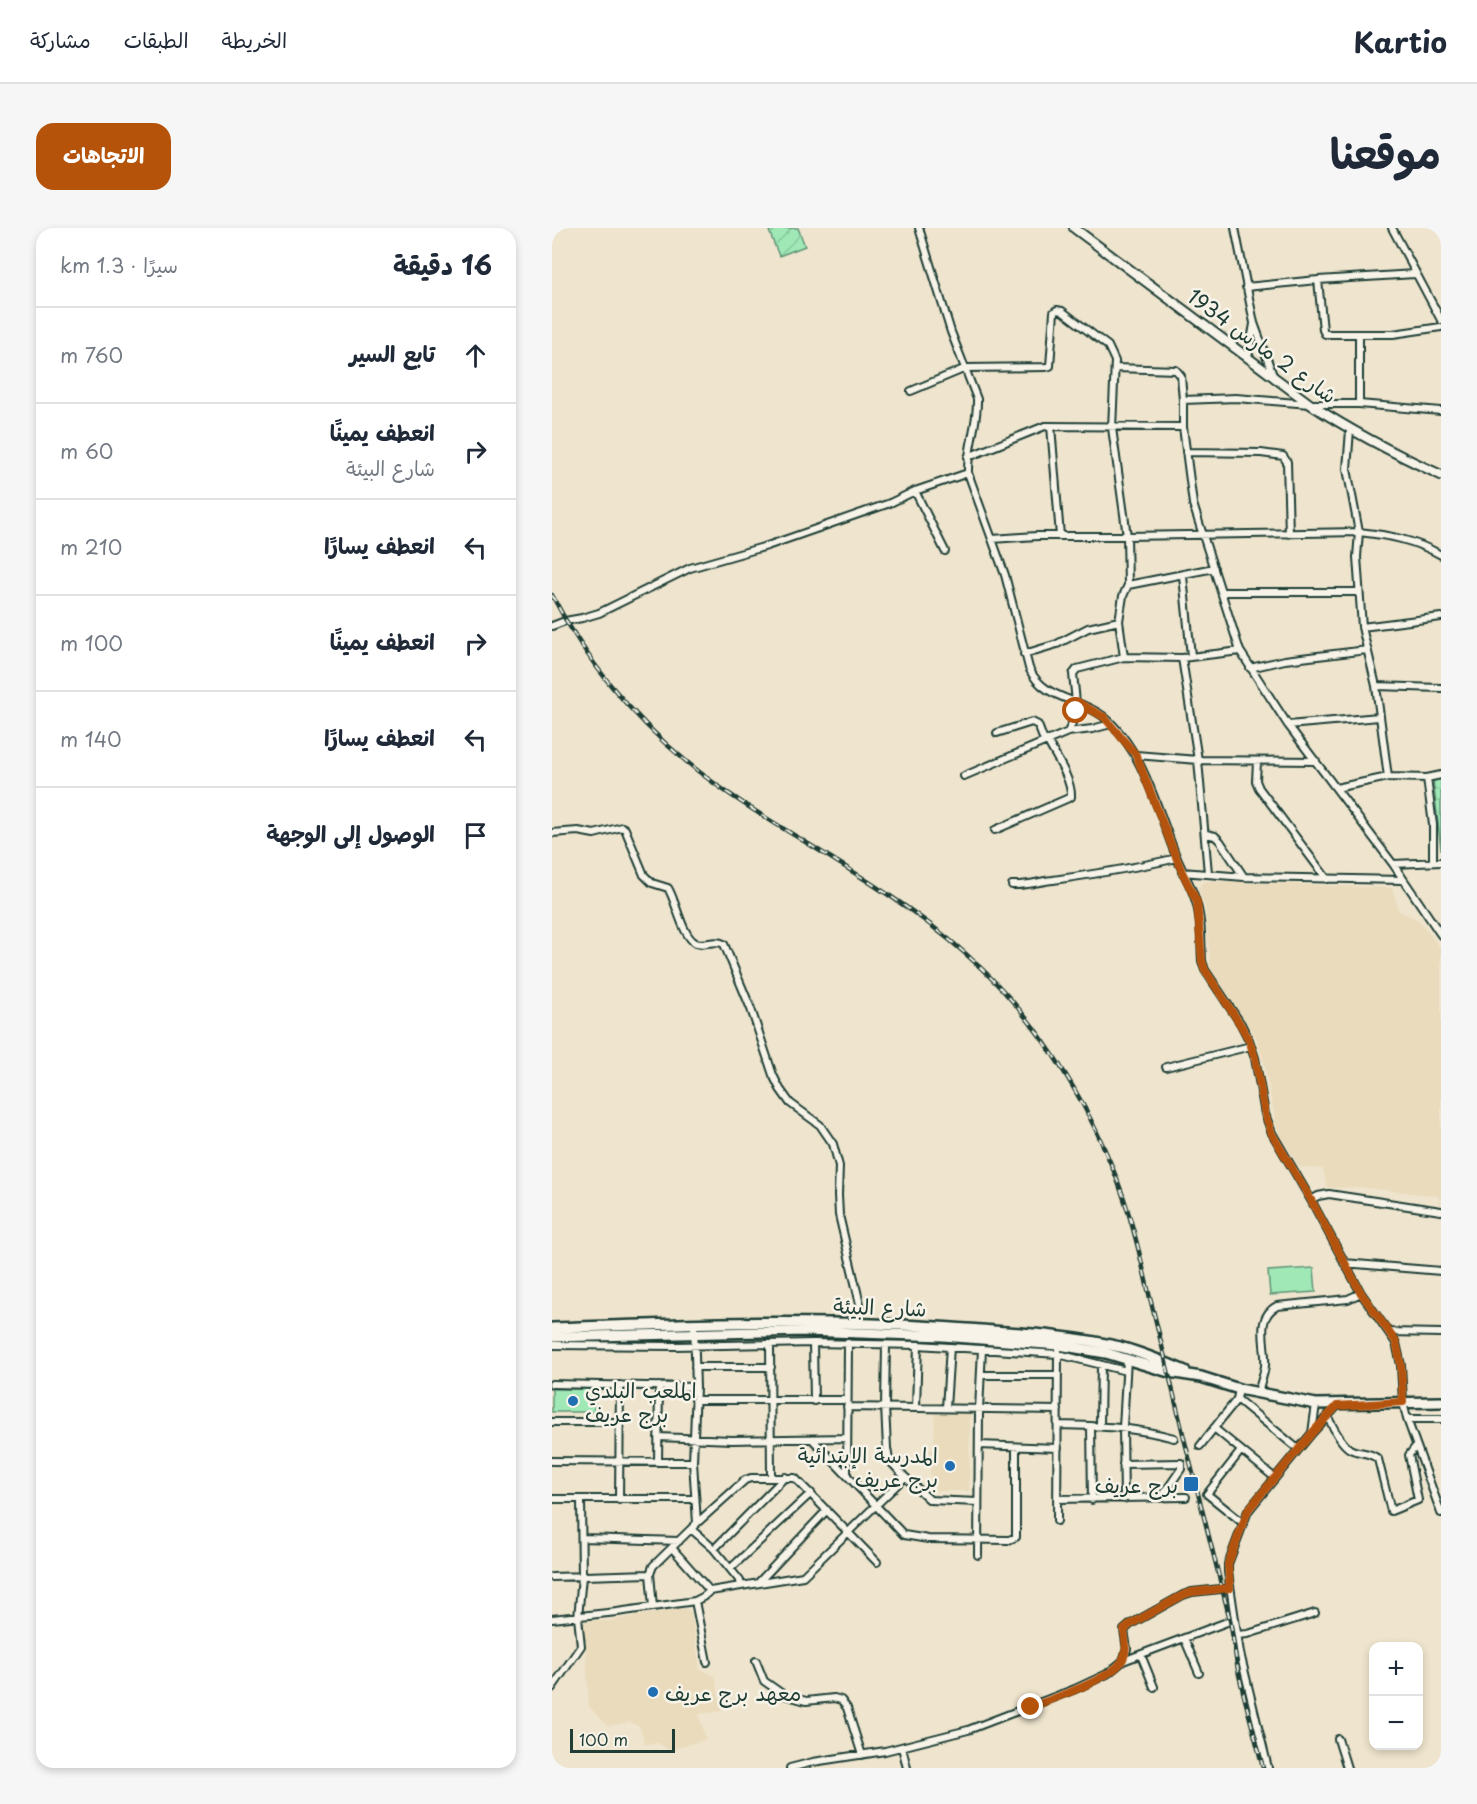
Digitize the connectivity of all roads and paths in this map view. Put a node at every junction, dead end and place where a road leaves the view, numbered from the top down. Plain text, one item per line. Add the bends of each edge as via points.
1 (919, 228) edge
2 (1074, 228) edge
3 (1235, 228) edge
4 (1392, 228) edge
5 (1415, 274) junction
6 (1318, 280) junction
7 (1246, 287) junction
8 (1441, 320) edge
9 (1254, 323) junction
10 (1441, 327) edge
11 (1359, 335) junction
12 (1248, 357) junction
13 (966, 368) junction
14 (1116, 368) junction
15 (1274, 378) junction
16 (911, 391) dead end
17 (1183, 400) junction
18 (1310, 404) junction
19 (1359, 404) junction
20 (1441, 411) edge
21 (1051, 426) junction
22 (1183, 427) junction
23 (1112, 428) junction
24 (1350, 430) junction
25 (1186, 452) junction
26 (968, 457) junction
27 (968, 473) junction
28 (1441, 475) edge
29 (915, 491) junction
30 (1359, 532) junction
31 (1289, 534) junction
32 (1203, 535) junction
33 (1059, 536) junction
34 (1127, 536) junction
35 (993, 539) junction
36 (945, 551) dead end
37 (1441, 555) edge
38 (1214, 568) junction
39 (1183, 576) junction
40 (1128, 585) junction
41 (1222, 592) junction
42 (1359, 592) junction
43 (1441, 617) edge
44 (1119, 621) junction
45 (552, 626) edge
46 (1362, 627) junction
47 (1367, 650) junction
48 (1240, 651) junction
49 (1024, 654) junction
50 (1191, 656) junction
51 (1124, 657) junction
52 (1182, 658) junction
53 (1250, 668) junction
54 (1376, 686) junction
55 (1441, 688) edge
56 (1077, 702) junction
57 (1379, 717) junction
58 (1111, 724) junction
59 (1288, 725) junction
60 (1068, 732) junction
61 (997, 733) dead end
62 (1045, 741) junction
63 (1136, 755) junction
64 (1198, 760) junction
65 (1316, 761) junction
66 (1257, 762) junction
67 (1441, 775) edge
68 (964, 776) dead end
69 (1388, 777) junction
70 (1426, 778) junction
71 (1336, 788) junction
72 (995, 830) dead end
73 (552, 833) edge
74 (1206, 834) junction
75 (1177, 858) junction
76 (1433, 861) junction
77 (1441, 862) edge
78 (1393, 864) junction
79 (1182, 872) junction
80 (1208, 873) junction
81 (1244, 876) junction
82 (1327, 879) junction
83 (1403, 880) junction
84 (1012, 885) dead end
85 (1441, 934) edge
86 (1251, 1046) junction
87 (1166, 1067) dead end
88 (1311, 1200) junction
89 (1441, 1211) edge
90 (1344, 1263) junction
91 (1441, 1270) edge
92 (1361, 1293) junction
93 (858, 1323) junction
94 (552, 1328) edge
95 (694, 1328) junction
96 (1389, 1332) junction
97 (1441, 1333) edge
98 (552, 1337) edge
99 (813, 1343) junction
100 (849, 1343) junction
101 (770, 1344) junction
102 (552, 1345) edge
103 (695, 1345) junction
104 (886, 1345) junction
105 (918, 1345) junction
106 (1059, 1345) junction
107 (950, 1347) junction
108 (982, 1349) junction
109 (1127, 1359) junction
110 (1101, 1365) junction
111 (695, 1367) junction
112 (771, 1367) junction
113 (1126, 1371) junction
114 (981, 1375) junction
115 (1058, 1375) junction
116 (1201, 1377) junction
117 (552, 1384) edge
118 (620, 1385) junction
119 (659, 1386) junction
120 (696, 1387) junction
121 (1258, 1393) junction
122 (1238, 1394) junction
123 (695, 1400) junction
124 (771, 1401) junction
125 (814, 1401) junction
126 (1403, 1402) junction
127 (1441, 1402) edge
128 (847, 1404) junction
129 (1316, 1404) junction
130 (1337, 1406) junction
131 (885, 1407) junction
132 (916, 1407) junction
133 (946, 1408) junction
134 (979, 1410) junction
135 (1058, 1410) junction
136 (1327, 1416) junction
137 (1407, 1419) junction
138 (1441, 1419) edge
139 (552, 1422) edge
140 (619, 1422) junction
141 (1059, 1425) junction
142 (1100, 1425) junction
143 (1091, 1426) junction
144 (1123, 1427) junction
145 (1214, 1428) junction
146 (1312, 1433) junction
147 (658, 1437) junction
148 (694, 1438) junction
149 (847, 1438) junction
150 (1174, 1438) dead end
151 (771, 1439) junction
152 (813, 1439) junction
153 (979, 1445) junction
154 (1200, 1446) dead end
155 (1416, 1446) junction
156 (1016, 1447) junction
157 (1058, 1448) junction
158 (1298, 1449) junction
159 (1240, 1452) junction
160 (552, 1461) edge
161 (658, 1462) junction
162 (693, 1462) junction
163 (619, 1463) junction
164 (1124, 1464) junction
165 (847, 1474) junction
166 (771, 1477) junction
167 (786, 1477) junction
168 (904, 1477) junction
169 (1275, 1478) junction
170 (811, 1493) junction
171 (1161, 1497) junction
172 (1186, 1497) dead end
173 (552, 1499) edge
174 (695, 1499) junction
175 (1057, 1499) junction
176 (1124, 1499) junction
177 (581, 1500) junction
178 (619, 1500) junction
179 (1092, 1500) junction
180 (978, 1502) junction
181 (876, 1504) junction
182 (827, 1510) junction
183 (1441, 1513) edge
184 (1057, 1521) dead end
185 (697, 1522) junction
186 (1242, 1523) junction
187 (691, 1529) junction
188 (848, 1532) junction
189 (583, 1538) junction
190 (679, 1540) junction
191 (978, 1540) junction
192 (672, 1548) junction
193 (714, 1549) junction
194 (978, 1556) dead end
195 (878, 1562) dead end
196 (731, 1568) junction
197 (650, 1574) junction
198 (552, 1577) edge
199 (582, 1577) junction
200 (758, 1583) junction
201 (741, 1586) junction
202 (1230, 1588) junction
203 (710, 1591) junction
204 (695, 1601) junction
205 (653, 1607) junction
206 (1315, 1613) dead end
207 (578, 1617) junction
208 (552, 1619) edge
209 (1235, 1619) junction
210 (1237, 1635) junction
211 (1185, 1638) junction
212 (1141, 1655) junction
213 (756, 1661) dead end
214 (1123, 1661) junction
215 (707, 1662) dead end
216 (1199, 1673) dead end
217 (1154, 1687) dead end
218 (552, 1688) edge
219 (1338, 1739) dead end
220 (902, 1747) junction
221 (862, 1755) junction
222 (790, 1768) edge
223 (907, 1768) edge
224 (1268, 1768) edge
225 (1347, 1768) edge

1 - 13 street
2 - 12 street, شارع 2 مارس 1934
3 - 7 street
4 - 5 street
5 - 6 street
5 - 8 street
6 - 7 street
6 - 11 street via 1323,332
7 - 9 street
9 - 12 street
9 - 15 street
10 - 11 street
11 - 19 street
12 - 15 street, شارع 2 مارس 1934
13 - 14 street via 1050,366 1057,310 1108,346
13 - 16 street
13 - 26 street via 977,399
14 - 17 street via 1176,370 1181,376
14 - 23 street
15 - 18 street, شارع 2 مارس 1934
17 - 18 street via 1236,398
17 - 22 street
18 - 19 street
18 - 24 street, شارع 2 مارس 1934
19 - 20 street
21 - 23 street
21 - 26 street
21 - 33 street
22 - 23 street
22 - 25 street
23 - 34 street
24 - 28 street, شارع 2 مارس 1934
24 - 30 street via 1347,469
25 - 31 street via 1283,456 1287,468
25 - 32 street via 1193,504
26 - 27 street
27 - 29 street
27 - 35 street
29 - 36 street
29 - 45 street via 767,546 690,568 599,613
30 - 31 street
30 - 37 street via 1405,539
30 - 42 street
31 - 32 street
32 - 34 street
32 - 38 street
33 - 34 street
33 - 35 street
34 - 40 street
35 - 49 street
38 - 39 street
38 - 41 street
39 - 40 street
39 - 50 street
40 - 44 street
41 - 42 street
41 - 48 street
42 - 46 street
43 - 46 street
44 - 49 street via 1088,628 1058,644
44 - 51 street
46 - 47 street
47 - 53 street
47 - 54 street
48 - 50 street
48 - 53 street
49 - 56 street via 1040,686
50 - 52 street
51 - 52 street
51 - 56 street via 1074,671
52 - 64 street
53 - 59 street
54 - 55 street
54 - 57 street
56 - 58 street
56 - 60 street
57 - 59 street
57 - 69 street
58 - 60 street
58 - 63 street
59 - 65 street
60 - 62 street
61 - 62 street via 1032,722 1038,725
62 - 68 street
62 - 72 street via 1069,785 1071,797
63 - 64 street
63 - 75 street
64 - 66 street
64 - 74 street
65 - 66 street
65 - 71 street
66 - 82 street via 1259,788
67 - 70 street
69 - 70 street
69 - 71 street
70 - 76 street
71 - 78 street
73 - 93 street via 594,834 622,827 644,875 652,883 668,888 693,940 724,944 780,1089 790,1103 820,1125 833,1144 839,1166 839,1215 860,1304
74 - 80 street
74 - 81 street via 1220,841
75 - 79 street
75 - 84 street via 1113,872
76 - 77 street
76 - 78 street
78 - 83 street
79 - 80 street
79 - 86 street via 1197,902 1205,970
80 - 81 street
81 - 82 street
82 - 83 street
83 - 85 street
86 - 87 street
86 - 88 street via 1268,1124
88 - 89 street via 1329,1194
88 - 90 street
90 - 91 street
90 - 92 street
92 - 96 street
92 - 121 street via 1348,1299 1270,1309 1263,1325 1265,1367
93 - 95 main road, شارع البيئة
93 - 106 main road, شارع البيئة
94 - 95 main road, شارع البيئة
95 - 98 main road, شارع البيئة
95 - 103 street
95 - 106 main road, شارع البيئة via 944,1336
96 - 97 street
96 - 126 street via 1400,1358
99 - 100 street
99 - 101 street
99 - 125 street
100 - 104 street
100 - 128 street
101 - 103 street
101 - 112 street
102 - 103 street
103 - 111 street
104 - 105 street
104 - 131 street
105 - 107 street
105 - 132 street
106 - 108 street
106 - 109 main road, شارع البيئة
106 - 110 street
106 - 115 street
106 - 116 main road, شارع البيئة via 1122,1347
107 - 108 street
107 - 133 street
108 - 114 street
109 - 113 street
109 - 116 main road, شارع البيئة
110 - 113 street
110 - 142 street
111 - 112 street
111 - 120 street
112 - 124 street
113 - 144 street
114 - 115 street
114 - 134 street
115 - 135 street
116 - 122 main road, شارع البيئة
117 - 118 street
118 - 119 street
118 - 140 street
119 - 120 street
119 - 147 street
120 - 123 street
121 - 122 main road, شارع البيئة
121 - 129 main road, شارع البيئة
122 - 145 street
122 - 158 street
123 - 124 street
123 - 148 street
124 - 125 street
124 - 151 street
125 - 128 street
126 - 127 main road, شارع البيئة
126 - 130 main road, شارع البيئة
126 - 137 street
128 - 131 street
128 - 149 street
129 - 130 main road, شارع البيئة
129 - 146 street
130 - 136 street
131 - 132 street
131 - 168 street via 888,1456
132 - 133 street
133 - 134 street
134 - 135 street
134 - 153 street
135 - 141 street
136 - 146 street
136 - 155 street via 1345,1445 1377,1459 1391,1511 1418,1500 1409,1455
137 - 138 street
137 - 155 street
139 - 140 street
140 - 163 street
141 - 143 street
141 - 157 street
142 - 143 street
142 - 144 street
143 - 179 street
144 - 150 street
144 - 164 street
145 - 154 street
145 - 159 street
146 - 158 street
147 - 148 street
147 - 161 street
148 - 151 street
148 - 162 street
149 - 152 street
149 - 165 street
151 - 152 street
151 - 166 street
152 - 165 street
153 - 156 street
153 - 180 street
155 - 183 street
156 - 157 street
156 - 191 street via 1016,1538
157 - 175 street
158 - 169 street
159 - 169 street
159 - 186 street via 1207,1494
160 - 163 street
161 - 162 street
161 - 163 street
162 - 174 street
163 - 178 street
164 - 171 street via 1181,1463 1181,1469
164 - 176 street
165 - 181 street
166 - 167 street
166 - 185 street via 744,1480
167 - 170 street via 795,1478
167 - 193 street
168 - 180 street via 930,1500
168 - 181 street
169 - 186 street
170 - 182 street
170 - 196 street
171 - 172 street
171 - 176 street
173 - 177 street
174 - 178 street
174 - 185 street
175 - 179 street
175 - 184 street
176 - 179 street
177 - 178 street
177 - 189 street
180 - 191 street
181 - 188 street
181 - 191 street via 908,1536
182 - 188 street
182 - 200 street
185 - 187 street
186 - 202 street via 1228,1564
187 - 190 street
187 - 193 street
188 - 195 street
188 - 200 street via 803,1576
189 - 190 street
189 - 199 street
190 - 192 street
191 - 194 street
192 - 197 street
192 - 203 street
193 - 196 street
196 - 201 street
197 - 199 street
197 - 205 street
198 - 199 street
199 - 207 street
200 - 201 street
201 - 203 street
202 - 209 street
202 - 214 street via 1183,1595 1131,1624 1124,1630
203 - 204 street
204 - 205 street
204 - 215 street
205 - 207 street
206 - 210 street
207 - 208 street
207 - 218 street via 580,1649
209 - 210 street
209 - 211 street
210 - 224 street
211 - 212 street
211 - 216 street
212 - 214 street
212 - 217 street
213 - 221 street via 763,1680 784,1695 806,1701 841,1700
214 - 220 street via 1107,1674 1031,1707 968,1730
219 - 225 street
220 - 221 street
220 - 223 street
221 - 222 street

